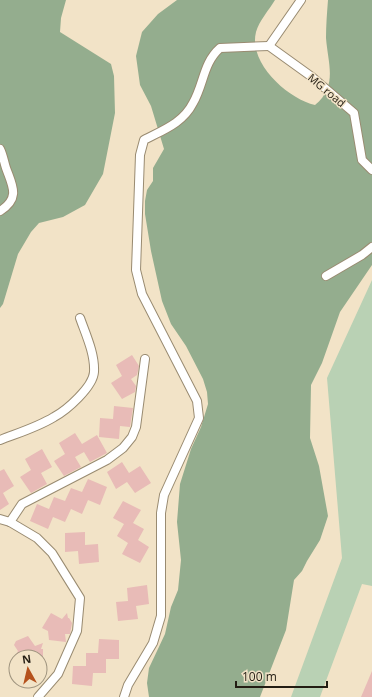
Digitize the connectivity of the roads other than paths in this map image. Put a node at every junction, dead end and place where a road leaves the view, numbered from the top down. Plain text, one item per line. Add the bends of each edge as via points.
1 (301, 0) edge
2 (269, 46) junction
3 (0, 149) edge
4 (372, 170) edge
5 (0, 211) edge
6 (372, 246) edge
7 (326, 276) dead end
8 (80, 318) dead end
9 (145, 359) dead end
10 (0, 440) edge
11 (0, 520) edge
12 (10, 522) junction
13 (38, 697) edge
14 (124, 697) edge

1 - 2 street
2 - 4 street, MG road via 312,77 354,113 362,160
2 - 14 street via 220,48 211,56 193,104 176,124 144,140 140,155 136,270 142,294 197,401 199,418 164,495 161,513 161,616 153,643 128,685
3 - 5 street via 13,182 13,192 10,201
6 - 7 street via 362,255
8 - 10 street via 94,360 94,373 85,391 54,418
9 - 12 street via 136,427 123,448 107,460 22,504
11 - 12 street
12 - 13 street via 37,538 52,553 80,598 77,631 58,674

